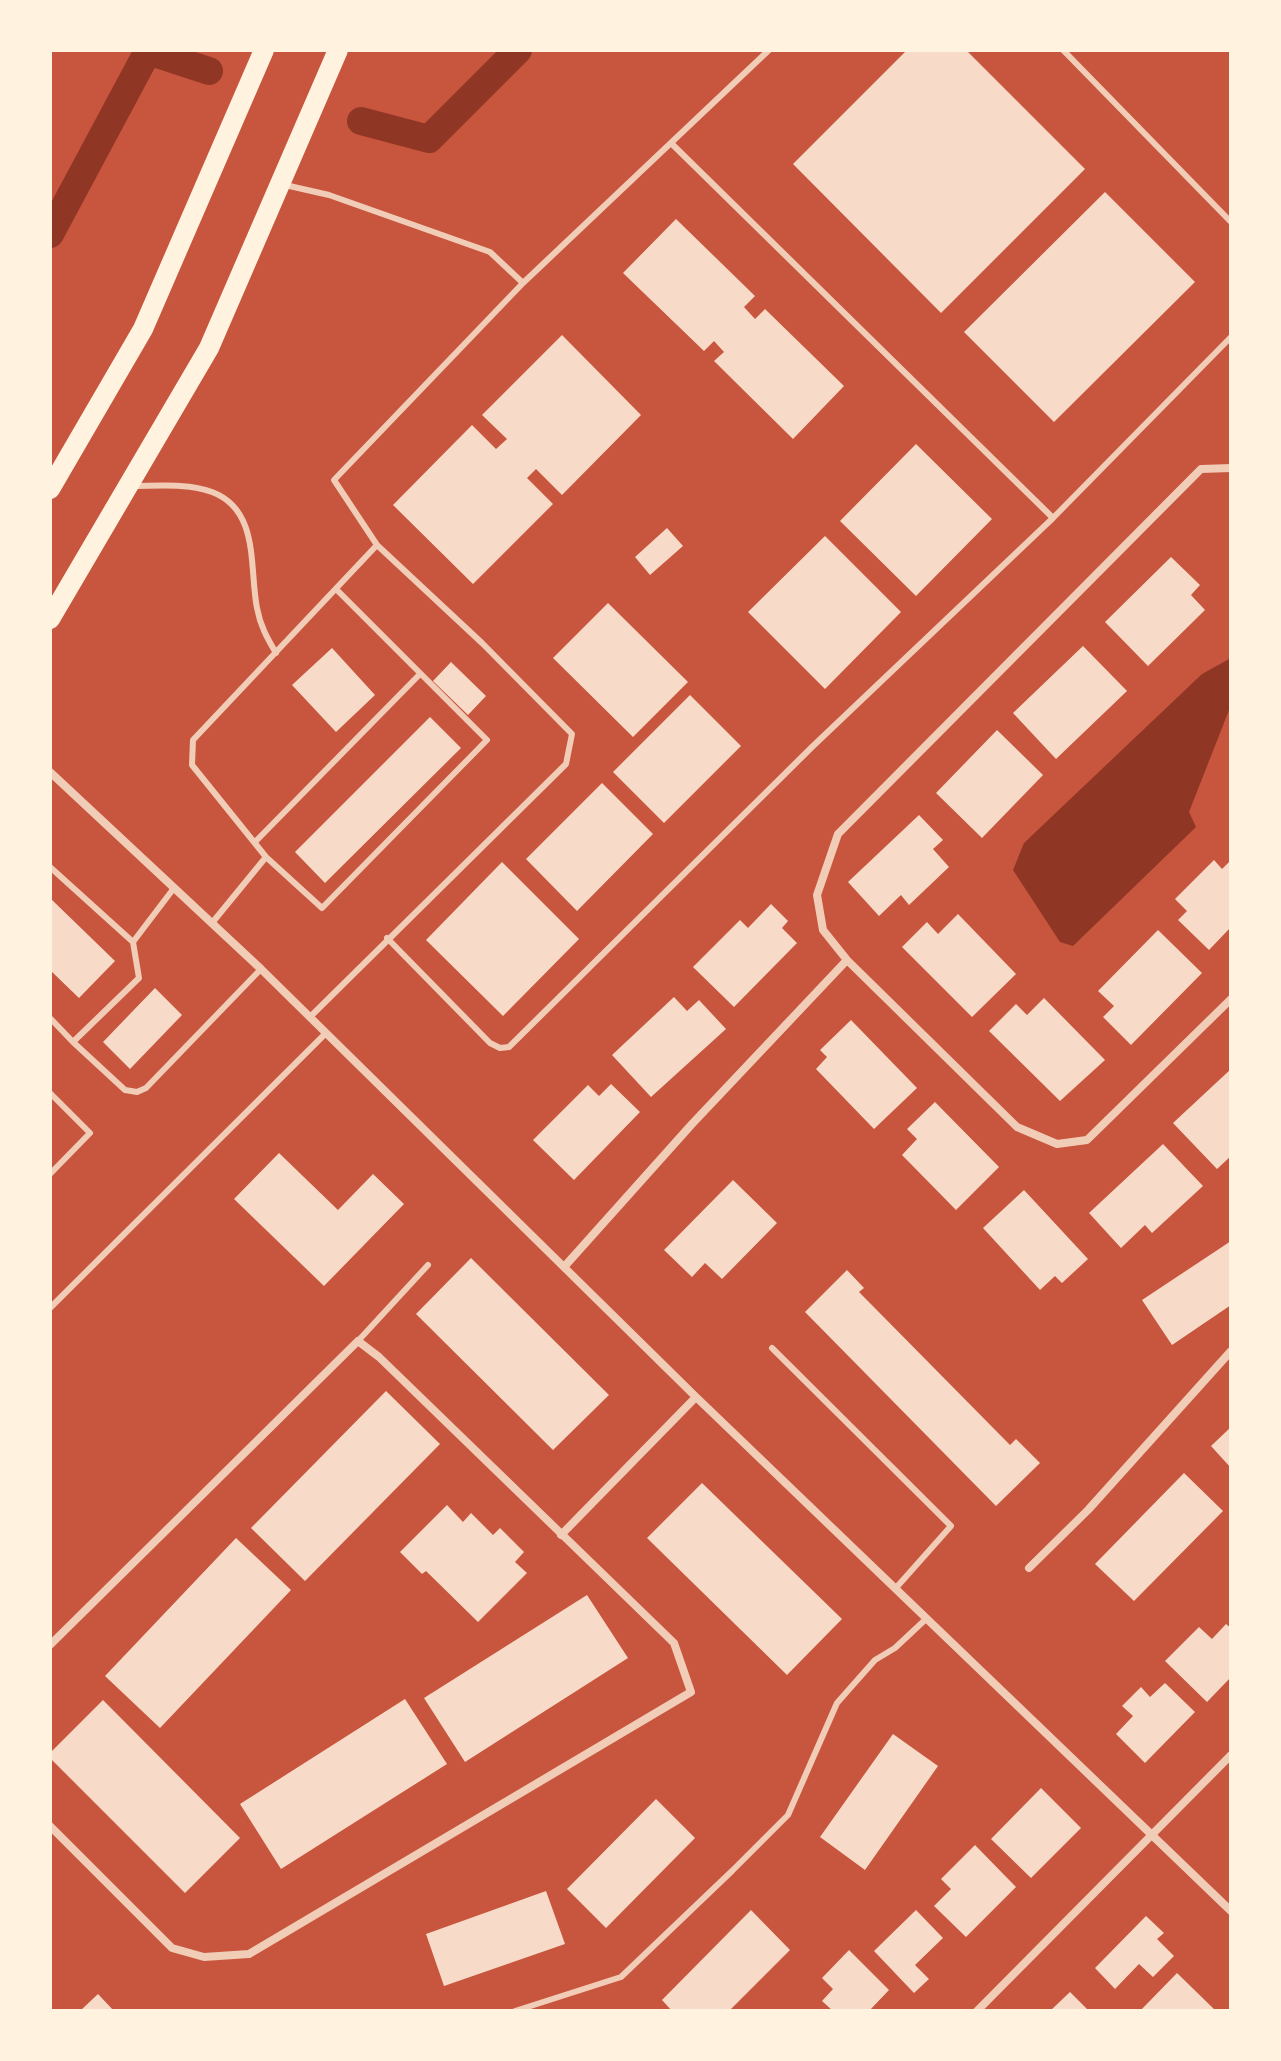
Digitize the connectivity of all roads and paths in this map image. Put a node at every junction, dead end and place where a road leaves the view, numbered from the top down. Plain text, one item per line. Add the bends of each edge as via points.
1 (264, 50) edge
2 (338, 50) edge
3 (769, 50) edge
4 (1063, 50) edge
5 (672, 144) junction
6 (281, 184) junction
7 (1231, 222) edge
8 (523, 283) junction
9 (1231, 337) edge
10 (1231, 468) edge
11 (128, 485) junction
12 (50, 489) edge
13 (1053, 518) junction
14 (377, 545) junction
15 (336, 589) junction
16 (50, 619) edge
17 (276, 653) junction
18 (420, 674) junction
19 (50, 772) edge
20 (255, 842) junction
21 (266, 857) junction
22 (50, 867) edge
23 (174, 888) junction
24 (212, 923) junction
25 (387, 938) junction
26 (133, 942) junction
27 (847, 960) junction
28 (261, 969) junction
29 (1231, 999) edge
30 (310, 1017) junction
31 (50, 1018) edge
32 (326, 1033) junction
33 (73, 1042) junction
34 (50, 1093) edge
35 (50, 1174) edge
36 (428, 1265) dead end
37 (564, 1267) junction
38 (50, 1308) edge
39 (358, 1341) junction
40 (772, 1348) dead end
41 (1231, 1351) edge
42 (696, 1397) junction
43 (561, 1535) junction
44 (1029, 1568) dead end
45 (895, 1589) junction
46 (926, 1619) junction
47 (50, 1645) edge
48 (1231, 1755) edge
49 (50, 1826) edge
50 (1153, 1835) junction
51 (1231, 1911) edge
52 (515, 2011) edge
53 (977, 2011) edge

1 - 12 main road via 143,329
2 - 6 main road
3 - 5 lane
4 - 7 lane
5 - 8 lane
5 - 13 lane
6 - 8 lane via 329,195 490,252
6 - 11 main road via 209,348
8 - 14 lane via 334,480
9 - 13 lane
10 - 27 street via 1201,469 838,834 817,895 823,930
11 - 16 main road
11 - 17 lane via 196,488 213,493 238,513 251,544 262,630
13 - 25 lane via 509,1047 490,1043
14 - 15 lane
14 - 25 lane via 572,734 566,764
15 - 17 lane
15 - 18 lane
17 - 20 lane via 193,740 192,765
18 - 20 lane
18 - 21 lane via 487,740 322,908
19 - 23 street
20 - 21 lane
21 - 24 lane
22 - 26 lane
23 - 24 street
23 - 26 lane
24 - 28 street
25 - 30 lane
26 - 33 lane via 139,978
27 - 29 street via 1017,1127 1057,1144 1087,1140
27 - 37 street
28 - 30 street
28 - 33 lane via 137,1092 125,1090
30 - 32 street
31 - 33 lane
32 - 37 street
32 - 38 lane
34 - 35 lane via 90,1133
36 - 39 lane
37 - 42 street
39 - 43 street
39 - 47 street
40 - 45 lane via 951,1526
41 - 44 street
42 - 43 street
42 - 45 street
43 - 49 street via 674,1643 691,1692 249,1954 204,1957 172,1948
45 - 46 street
46 - 50 street
46 - 52 lane via 875,1660 837,1703 788,1815 621,1977
48 - 50 street
50 - 51 street
50 - 53 street

